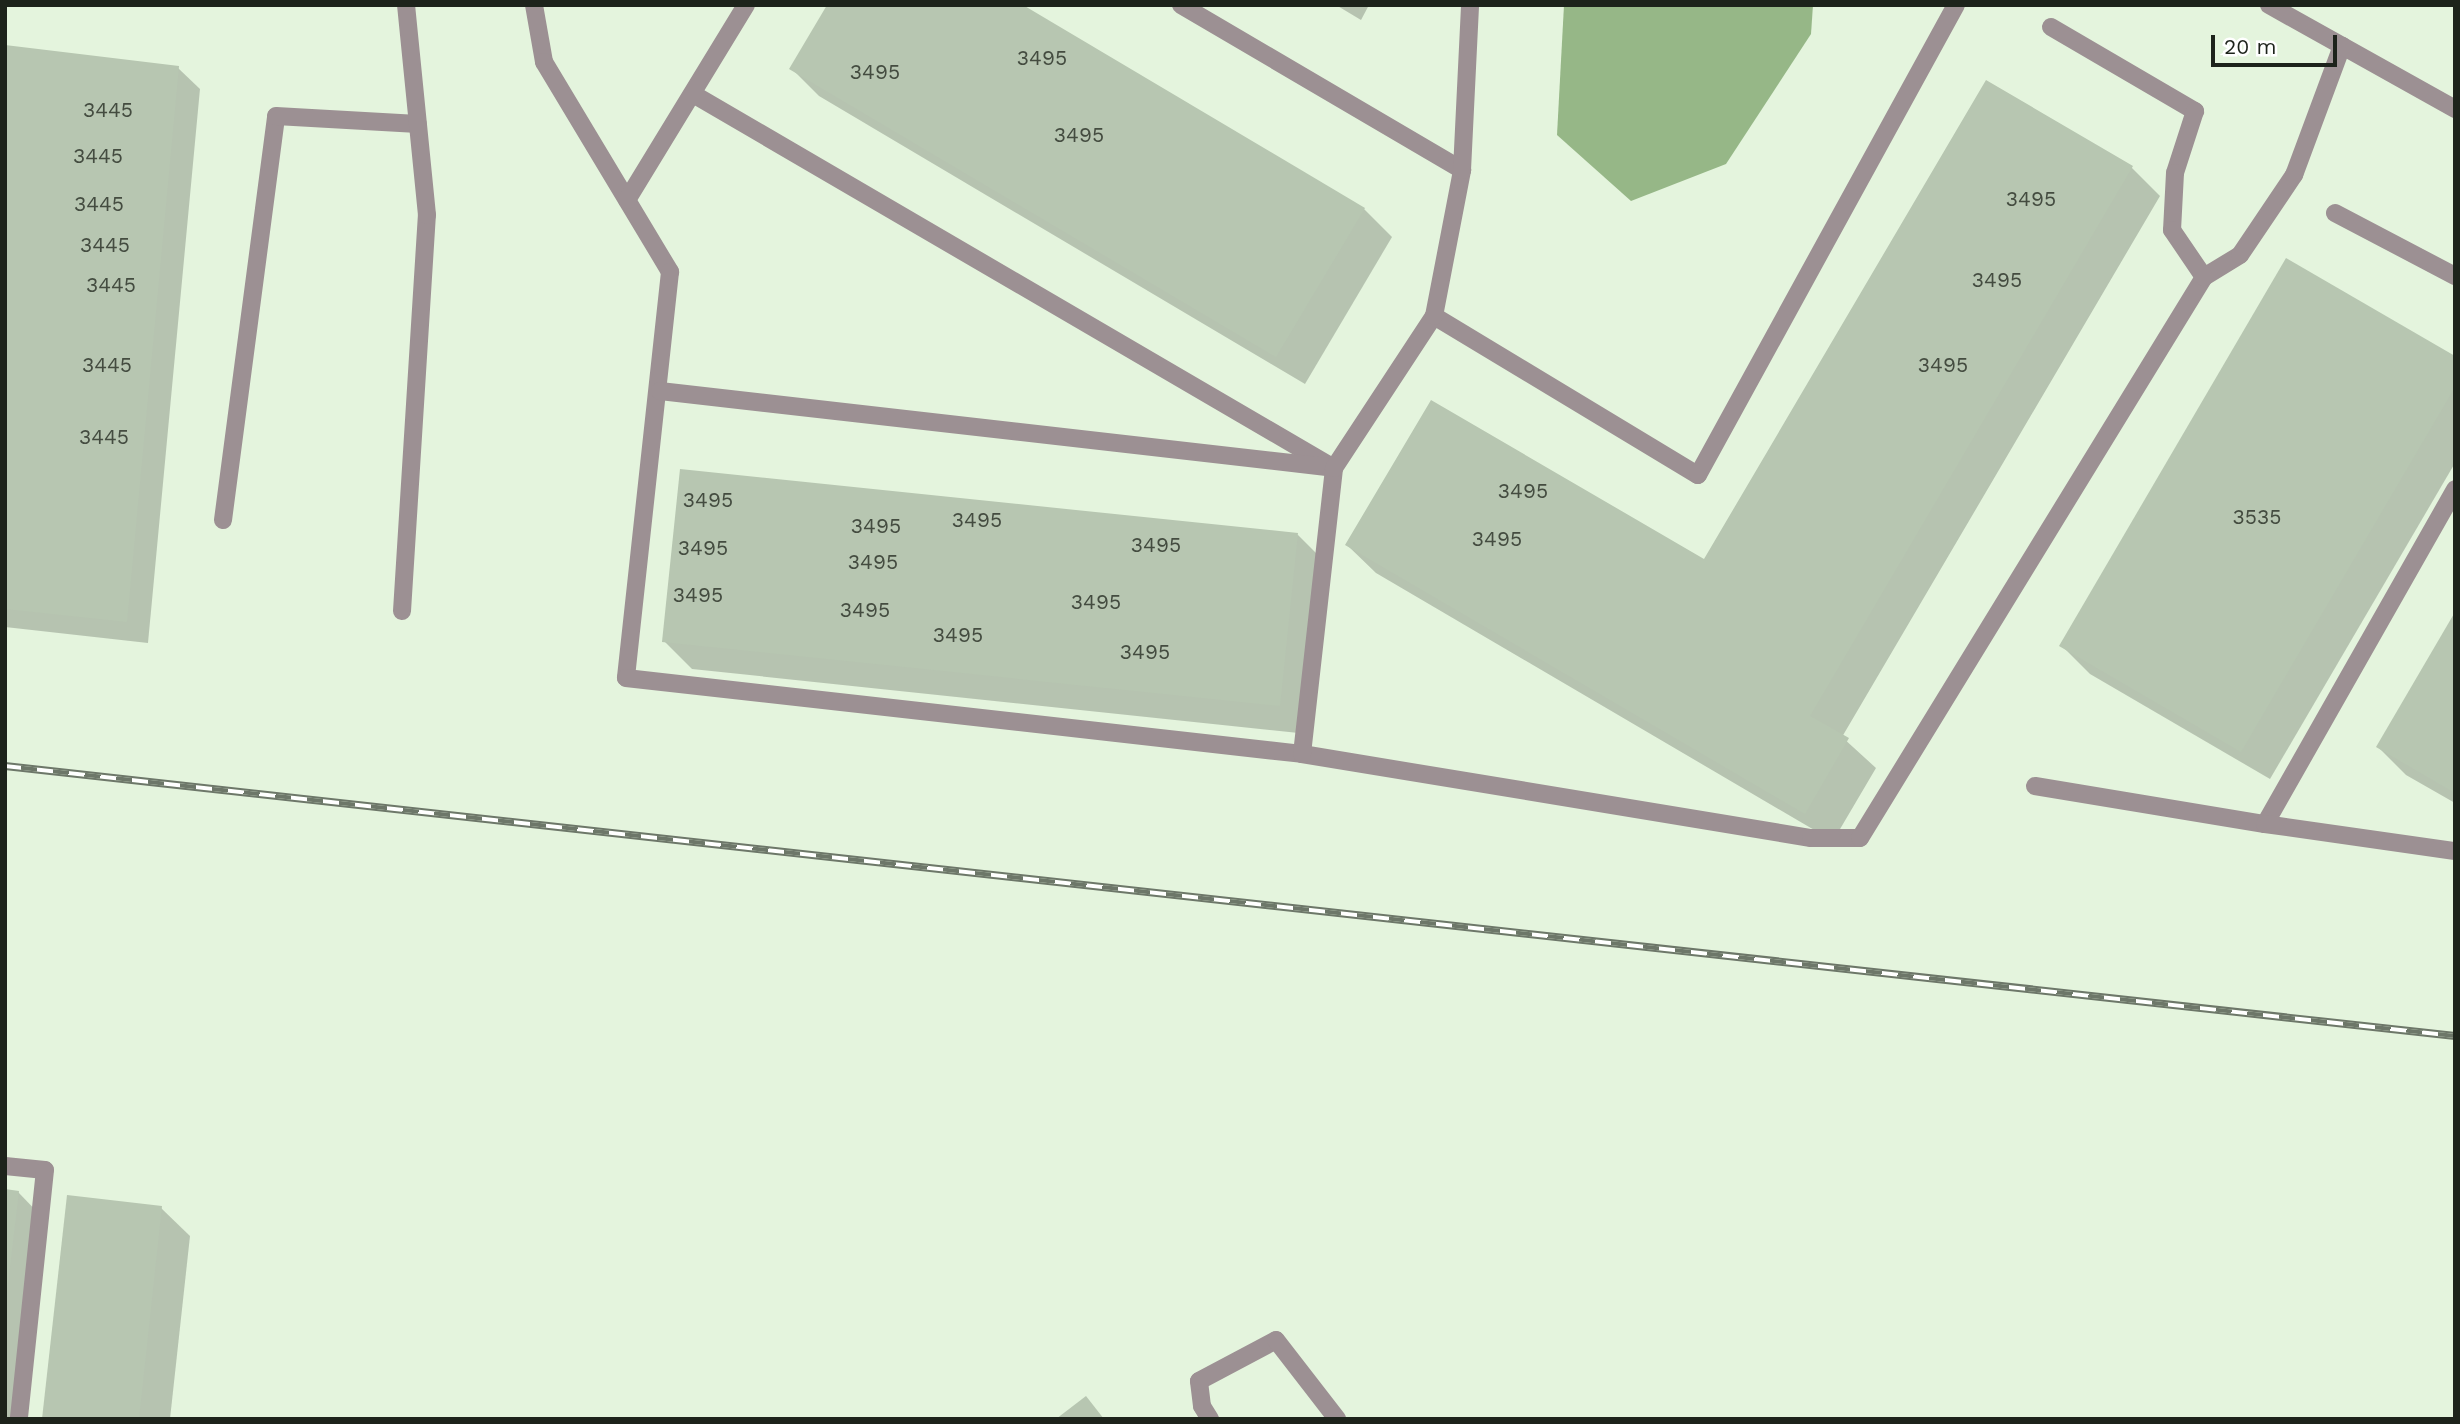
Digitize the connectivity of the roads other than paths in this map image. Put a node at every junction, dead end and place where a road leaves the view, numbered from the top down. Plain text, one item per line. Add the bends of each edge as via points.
1 (406, 5) edge
2 (534, 5) edge
3 (746, 5) edge
4 (1181, 5) edge
5 (1470, 5) edge
6 (1956, 5) edge
7 (2269, 5) edge
8 (2051, 27) dead end
9 (2342, 46) junction
10 (693, 94) junction
11 (2455, 109) edge
12 (418, 124) junction
13 (1462, 170) junction
14 (627, 200) junction
15 (2335, 212) dead end
16 (2455, 276) edge
17 (2204, 277) junction
18 (1434, 316) junction
19 (660, 391) junction
20 (1334, 468) junction
21 (2455, 489) edge
22 (223, 520) dead end
23 (402, 611) dead end
24 (1302, 754) junction
25 (2035, 786) dead end
26 (2265, 824) junction
27 (2455, 851) edge
28 (5, 1166) edge
29 (19, 1419) edge
30 (1210, 1419) edge
31 (1337, 1419) edge

1 - 12 street
2 - 14 street via 544,62
3 - 10 street
4 - 13 street
5 - 13 street
6 - 18 street via 1698,474
7 - 9 street
8 - 17 street via 2195,111 2175,173 2172,230
9 - 11 street
9 - 17 street via 2294,175 2240,255
10 - 14 street
10 - 20 street
12 - 22 street via 276,116
12 - 23 street via 427,215
13 - 18 street
14 - 19 street via 670,272
15 - 16 street
17 - 24 street via 1860,838 1811,838
18 - 20 street
19 - 20 street
19 - 24 street via 626,678
20 - 24 street
21 - 26 street
25 - 26 street
26 - 27 street
28 - 29 street via 45,1170
30 - 31 street via 1202,1406 1199,1381 1276,1340

